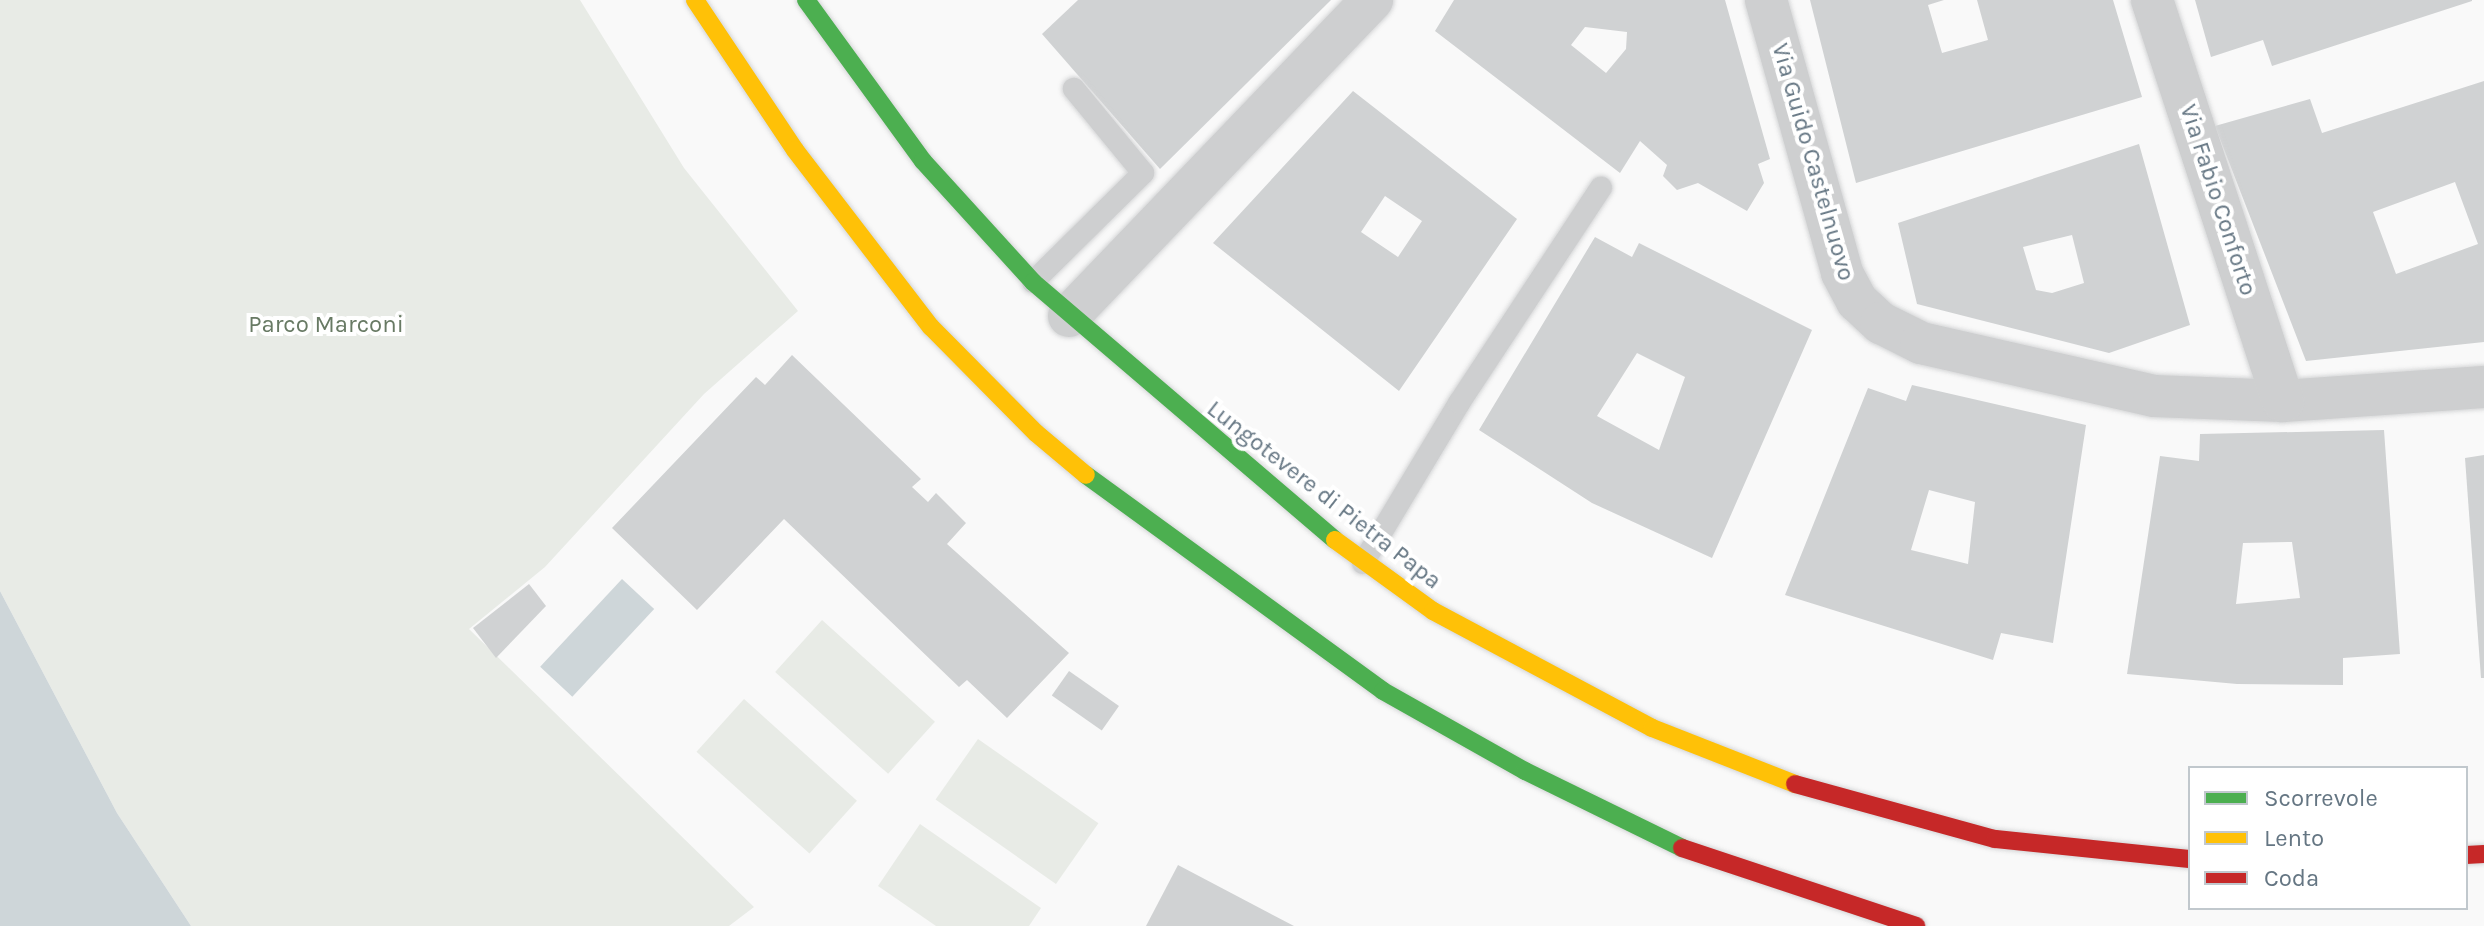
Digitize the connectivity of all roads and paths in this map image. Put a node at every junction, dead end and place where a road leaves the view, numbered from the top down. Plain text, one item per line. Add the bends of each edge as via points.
1 (695, 0) edge
2 (806, 0) edge
3 (1372, 0) edge
4 (1766, 0) edge
5 (2152, 0) edge
6 (1074, 89) dead end
7 (1601, 188) dead end
8 (1033, 282) junction
9 (1069, 316) junction
10 (2484, 387) edge
11 (2283, 401) junction
12 (1363, 563) junction
13 (2188, 859) edge
14 (1916, 926) edge

1 - 14 street via 795,150 931,327 1026,423 1127,509 1383,691 1525,771 1670,844
2 - 8 street, Lungotevere di Pietra Papa via 923,161
3 - 9 street
4 - 11 street, Via Guido Castelnuovo via 1842,273 1857,301 1881,323 1921,343 2130,393
5 - 11 street, Via Fabio Conforto
6 - 8 lane via 1143,173
7 - 12 lane via 1459,403
8 - 9 street, Lungotevere di Pietra Papa
9 - 12 street, Lungotevere di Pietra Papa
10 - 11 street, Via Guido Castelnuovo
12 - 13 street, Lungotevere di Pietra Papa via 1497,646 1652,728 1758,773 1995,839

